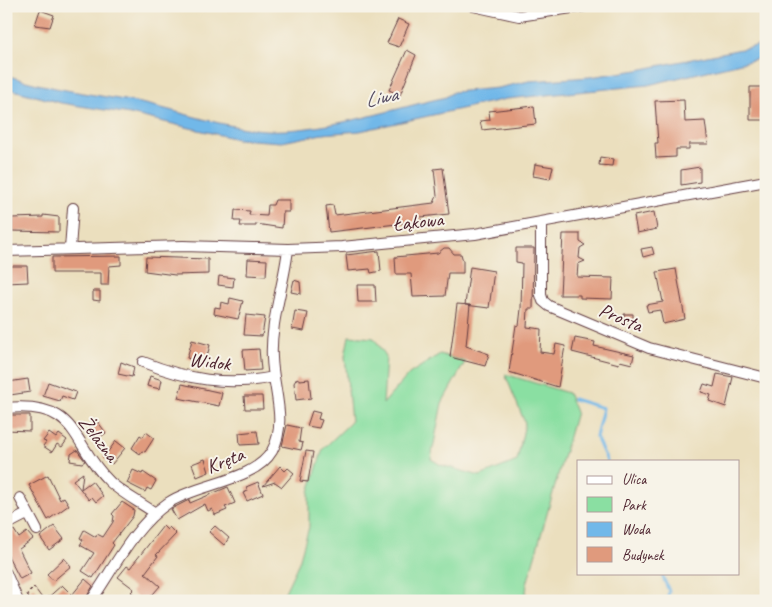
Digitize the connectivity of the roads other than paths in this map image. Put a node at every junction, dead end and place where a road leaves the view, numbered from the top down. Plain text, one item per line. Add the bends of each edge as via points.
1 (473, 6) edge
2 (586, 6) edge
3 (766, 181) edge
4 (73, 208) dead end
5 (541, 222) junction
6 (70, 249) junction
7 (288, 249) junction
8 (6, 250) edge
9 (143, 362) dead end
10 (274, 377) junction
11 (766, 378) edge
12 (6, 408) edge
13 (20, 498) dead end
14 (155, 513) junction
15 (27, 514) junction
16 (6, 525) edge
17 (37, 530) dead end
18 (6, 574) edge
19 (18, 601) edge
20 (91, 601) edge

1 - 2 street via 519,16
3 - 5 street, Łąkowa
4 - 6 street
5 - 7 street, Łąkowa via 474,234
5 - 11 street, Prosta via 540,295 543,302 649,348
6 - 7 street, Łąkowa via 183,246
6 - 8 street, Łąkowa
7 - 10 street, Kręta via 273,337
9 - 10 street, Widok via 203,380 251,382
10 - 14 street, Kręta via 280,420 275,445 262,463 180,496
12 - 14 street, Żelazna via 39,408 67,422 112,484
13 - 15 street
14 - 20 street, Kręta
15 - 16 street
15 - 17 street
18 - 19 street

